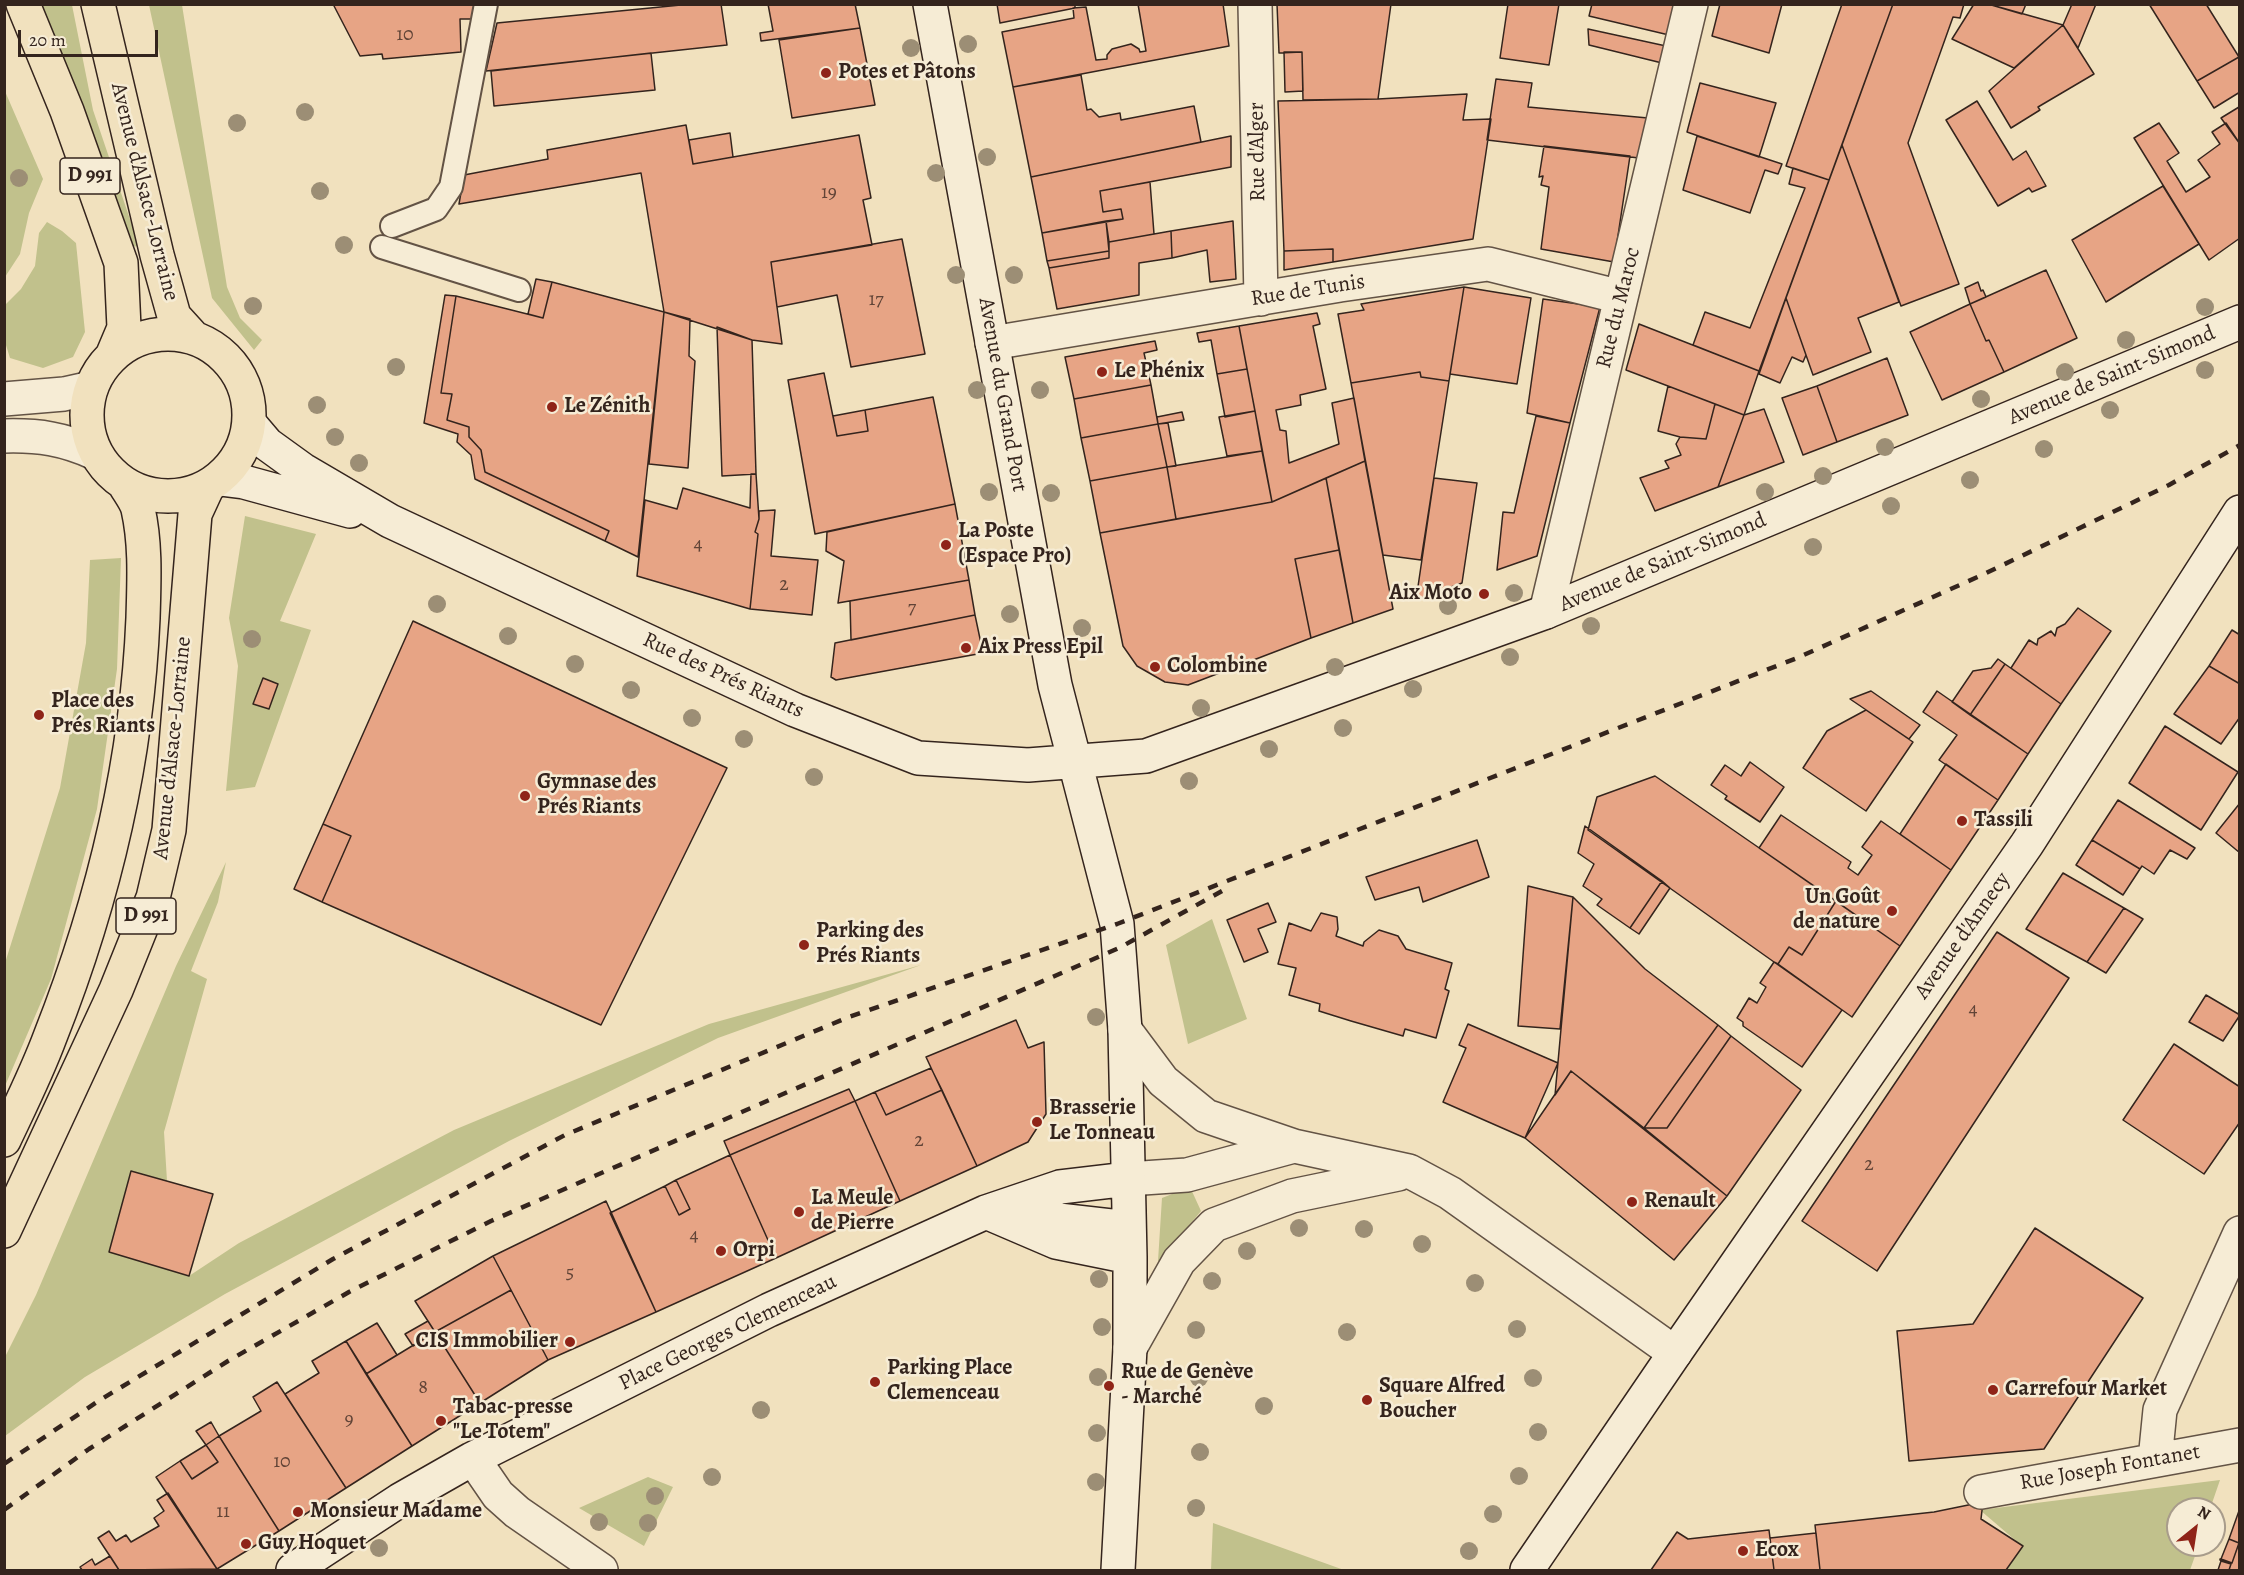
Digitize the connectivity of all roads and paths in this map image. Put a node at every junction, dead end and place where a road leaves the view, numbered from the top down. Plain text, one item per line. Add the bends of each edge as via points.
1 (23, 4) edge
2 (98, 4) edge
3 (486, 4) edge
4 (930, 4) edge
5 (1255, 4) edge
6 (1689, 14) edge
7 (392, 226) dead end
8 (381, 247) dead end
9 (519, 290) dead end
10 (1621, 297) junction
11 (1261, 299) junction
12 (2240, 322) edge
13 (194, 338) junction
14 (992, 343) junction
15 (113, 354) junction
16 (91, 388) junction
17 (4, 399) edge
18 (250, 424) junction
19 (4, 436) edge
20 (95, 453) junction
21 (214, 483) junction
22 (125, 485) junction
23 (2240, 512) edge
24 (390, 521) junction
25 (1546, 612) junction
26 (1074, 762) junction
27 (1125, 1030) junction
28 (4, 1140) edge
29 (1294, 1146) junction
30 (1409, 1172) junction
31 (1128, 1179) junction
32 (986, 1212) junction
33 (4, 1231) edge
34 (2240, 1233) edge
35 (1130, 1243) junction
36 (1130, 1347) junction
37 (1675, 1353) junction
38 (2240, 1445) edge
39 (474, 1460) junction
40 (2155, 1460) junction
41 (1981, 1492) dead end
42 (293, 1570) edge
43 (601, 1570) edge
44 (1118, 1570) edge
45 (1527, 1570) edge

1 - 15 main road, Avenue d'Alsace-Lorraine / D 991 via 67,111 121,263 124,328
2 - 13 main road, Avenue d'Alsace-Lorraine / D 991 via 156,255 174,316
3 - 7 lane via 451,187 436,209
4 - 14 street, Avenue du Grand Port
5 - 11 street, Rue d'Alger
6 - 10 street, Rue du Maroc
8 - 9 lane
10 - 11 street, Rue de Tunis via 1488,264
10 - 25 street, Rue du Maroc
11 - 14 street, Rue de Tunis
12 - 25 street, Avenue de Saint-Simond
13 - 15 main road via 166,333 138,339
13 - 18 main road via 218,351 237,372 248,397
14 - 26 street, Avenue du Grand Port via 1055,685
15 - 16 main road
16 - 17 street
16 - 20 main road via 86,410
18 - 21 main road via 235,464
18 - 24 street, Rue des Prés Riants via 267,444 303,471
19 - 20 street via 31,435 72,442
20 - 22 main road via 108,472
21 - 22 main road via 180,496 152,496
21 - 24 street, Rue des Prés Riants via 244,482
21 - 33 main road, Avenue d'Alsace-Lorraine / D 991 via 195,514 169,830 153,898 112,999
22 - 28 main road, Avenue d'Alsace-Lorraine / D 991 via 138,507 144,572 134,715 117,823 74,973
23 - 37 street, Avenue d'Annecy via 2027,844
24 - 26 street, Rue des Prés Riants via 795,710 918,758 1028,765
25 - 26 street, Avenue de Saint-Simond via 1146,756
26 - 27 street, Avenue du Grand Port via 1117,924
27 - 29 street via 1163,1082 1206,1116
27 - 31 street
29 - 30 street
29 - 31 street via 1187,1175
30 - 36 street via 1292,1196 1214,1225 1179,1261
30 - 37 street via 1450,1193
31 - 32 street, Place Georges Clemenceau via 1060,1187
31 - 35 street
32 - 35 street
32 - 39 street, Place Georges Clemenceau via 770,1310
34 - 40 street via 2160,1410
35 - 36 street
36 - 44 street
37 - 45 street
38 - 40 street, Rue Joseph Fontanet
39 - 42 street, Place Georges Clemenceau via 400,1500
39 - 43 street via 498,1495 517,1512
40 - 41 street, Rue Joseph Fontanet

